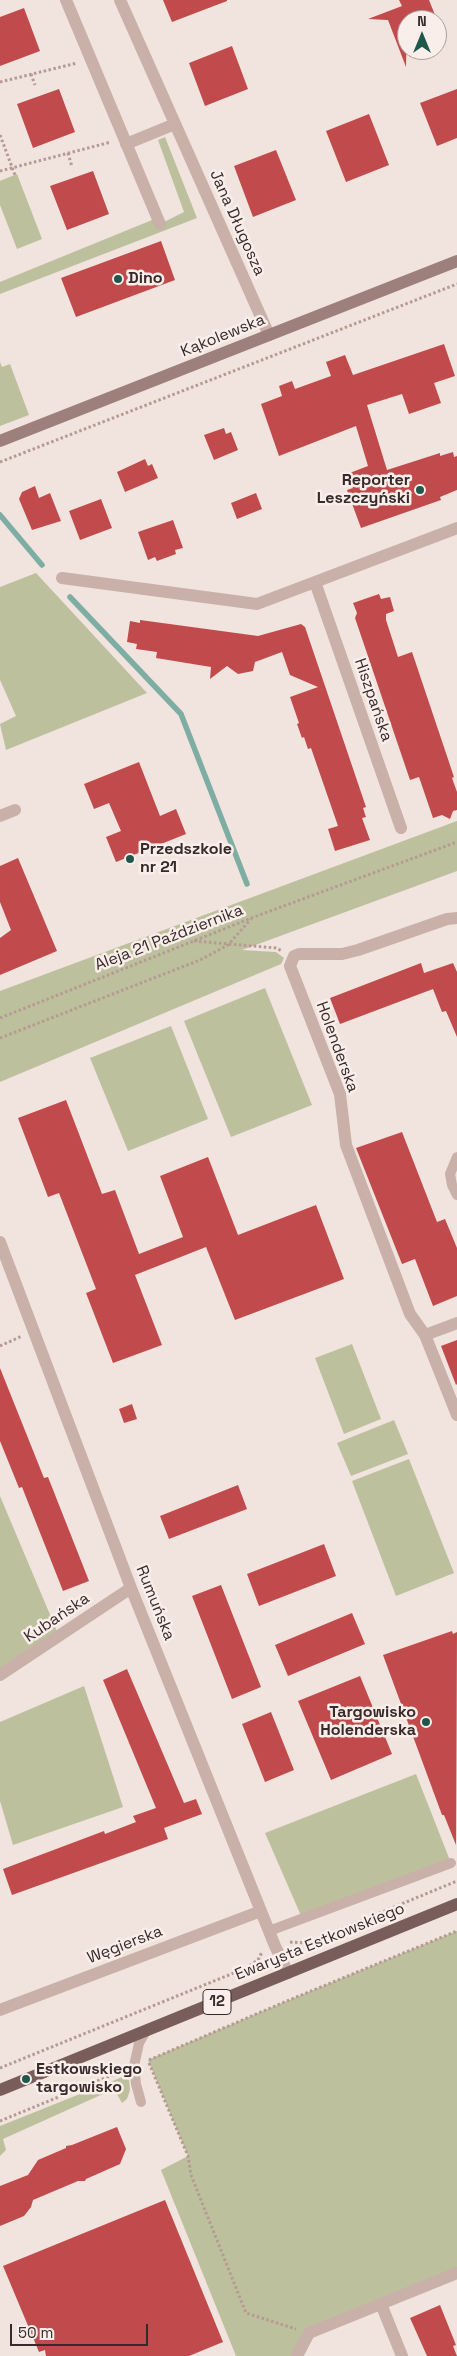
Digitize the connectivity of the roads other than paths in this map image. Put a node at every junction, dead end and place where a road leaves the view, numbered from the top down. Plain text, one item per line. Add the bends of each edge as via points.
1 (66, 0) edge
2 (120, 0) edge
3 (175, 124) junction
4 (125, 141) junction
5 (160, 224) dead end
6 (457, 261) edge
7 (269, 335) junction
8 (0, 441) edge
9 (457, 528) edge
10 (62, 578) dead end
11 (316, 582) junction
12 (15, 810) dead end
13 (0, 816) edge
14 (401, 828) dead end
15 (457, 918) edge
16 (457, 1158) edge
17 (457, 1194) edge
18 (0, 1242) edge
19 (457, 1323) edge
20 (425, 1335) junction
21 (457, 1415) edge
22 (131, 1588) junction
23 (0, 1675) edge
24 (451, 1863) dead end
25 (457, 1904) edge
26 (261, 1911) junction
27 (270, 1930) junction
28 (288, 1973) junction
29 (0, 2010) edge
30 (146, 2031) junction
31 (0, 2090) edge
32 (141, 2102) dead end
33 (457, 2273) edge
34 (381, 2304) junction
35 (297, 2356) edge
36 (402, 2356) edge

1 - 4 street
2 - 3 street, Jana Długosza
3 - 4 street
3 - 7 street, Jana Długosza
4 - 5 street
6 - 7 street, Kąkolewska
7 - 8 street, Kąkolewska
9 - 11 street
10 - 11 street via 257,604
11 - 14 street, Hiszpańska
12 - 13 street
15 - 20 street, Holenderska via 358,950 294,956 290,961 291,972 340,1094 346,1146 410,1314
16 - 17 lane via 450,1174
18 - 22 street, Rumuńska
19 - 20 street
20 - 21 street, Holenderska
22 - 23 street, Kubańska
22 - 26 street, Rumuńska
24 - 27 lane
25 - 28 main road, Ewarysta Estkowskiego / 12
26 - 27 street, Rumuńska
26 - 29 street, Węgierska
27 - 28 street, Rumuńska
28 - 30 main road, Ewarysta Estkowskiego / 12
30 - 31 main road, Ewarysta Estkowskiego / 12
30 - 32 lane via 139,2043 134,2066
33 - 34 street
34 - 35 street via 309,2333
34 - 36 street

